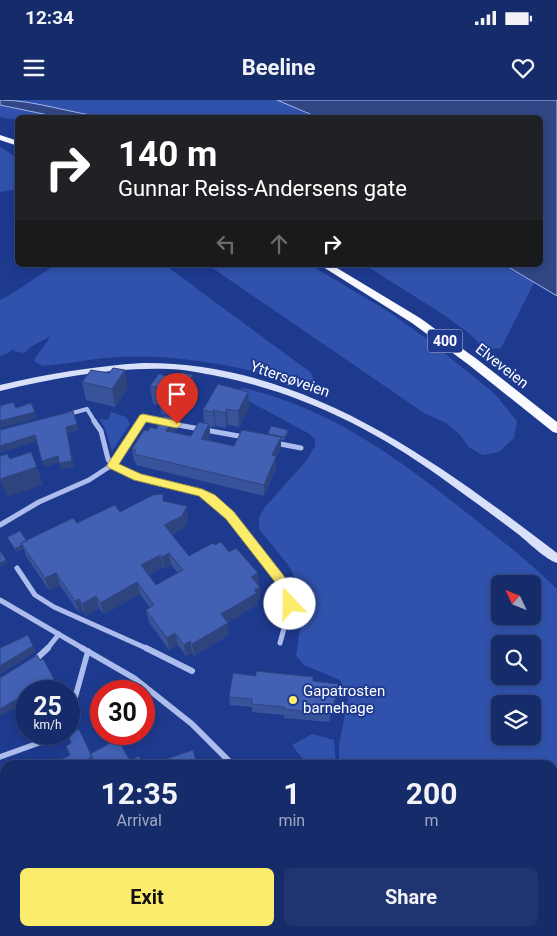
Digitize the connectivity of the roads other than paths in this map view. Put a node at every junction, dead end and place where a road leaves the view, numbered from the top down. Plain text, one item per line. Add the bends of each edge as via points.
1 (0, 137) edge
2 (15, 143) edge
3 (330, 267) edge
4 (0, 388) edge
5 (61, 416) edge
6 (557, 428) edge
7 (254, 439) edge
8 (273, 443) edge
9 (301, 448) dead end
10 (112, 465) junction
11 (0, 525) edge
12 (557, 559) edge
13 (17, 568) dead end
14 (0, 600) edge
15 (59, 634) junction
16 (280, 643) dead end
17 (88, 651) junction
18 (31, 665) edge
19 (192, 671) dead end
20 (80, 680) edge
21 (33, 745) edge
22 (0, 757) edge
23 (228, 760) edge

1 - 2 highway
3 - 6 highway, Elveveien / 400 via 434,333
4 - 12 main road, Yttersøveien via 102,368 165,366 230,374 288,390 334,408 424,460
5 - 10 street via 87,409 101,431
7 - 10 street via 143,418
8 - 9 street
10 - 11 street
10 - 16 street via 138,477 202,493 230,516 280,580 290,604
13 - 19 street via 35,595 54,607
14 - 15 street
15 - 17 street
15 - 18 street
17 - 20 street
17 - 23 street via 134,678 198,730
21 - 22 street

